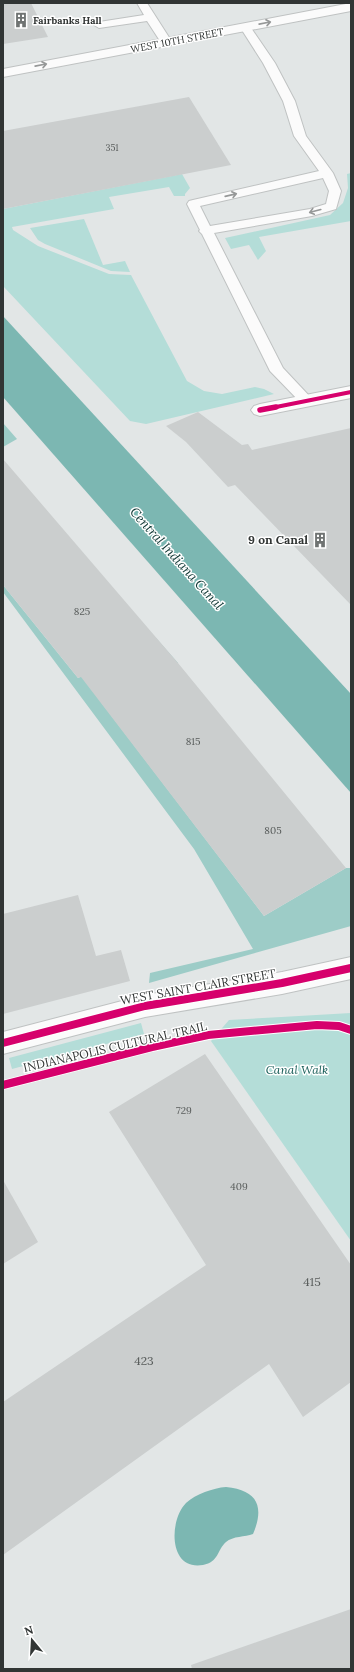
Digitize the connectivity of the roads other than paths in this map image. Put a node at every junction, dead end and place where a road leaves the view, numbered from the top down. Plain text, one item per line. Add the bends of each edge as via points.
1 (142, 3) edge
2 (351, 7) edge
3 (150, 17) junction
4 (99, 25) dead end
5 (245, 27) junction
6 (166, 42) junction
7 (3, 73) edge
8 (327, 173) junction
9 (205, 230) junction
10 (351, 392) edge
11 (307, 400) junction
12 (260, 410) dead end
13 (351, 968) edge
14 (3, 1043) edge

1 - 3 lane
5 -> 2 main road, WEST 10TH STREET
3 - 4 lane
3 - 6 lane
5 - 6 main road, WEST 10TH STREET
5 - 8 lane via 269,63 289,101 300,136
7 -> 6 main road, WEST 10TH STREET
8 -> 9 lane via 335,191 332,206 312,212
9 -> 8 lane via 192,204
9 - 11 lane via 277,371
10 - 11 main road
11 - 12 main road
13 - 14 main road, WEST SAINT CLAIR STREET via 296,981 166,1002

